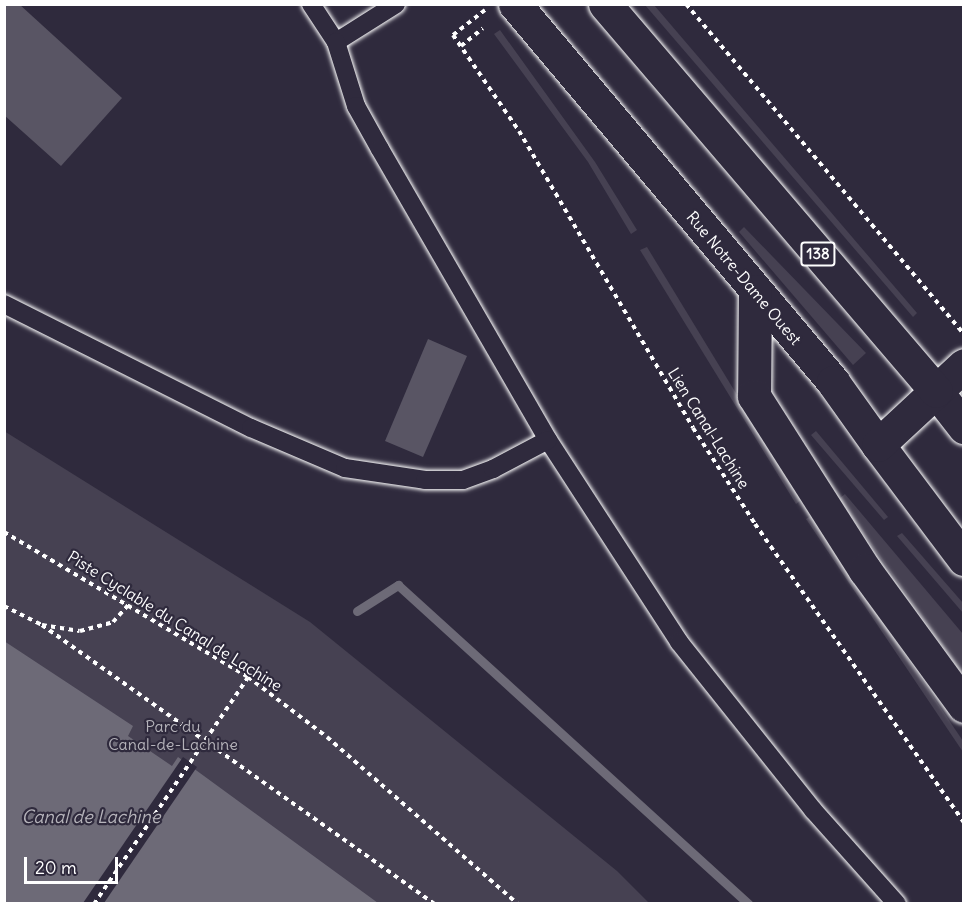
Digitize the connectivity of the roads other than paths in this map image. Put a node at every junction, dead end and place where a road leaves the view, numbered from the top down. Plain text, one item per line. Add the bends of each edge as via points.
1 (311, 4) edge
2 (396, 4) edge
3 (514, 4) edge
4 (605, 4) edge
5 (336, 42) junction
6 (755, 291) junction
7 (4, 304) edge
8 (963, 365) edge
9 (936, 391) junction
10 (963, 427) edge
11 (548, 440) junction
12 (878, 445) junction
13 (963, 559) edge
14 (963, 706) edge
15 (897, 903) edge

1 - 5 lane
2 - 5 lane
3 - 6 main road, Rue Notre-Dame Ouest
4 - 9 main road, 138
5 - 11 lane via 356,106
6 - 12 main road, Rue Notre-Dame Ouest via 838,389
6 - 14 main road via 754,396 858,561
7 - 11 lane via 121,366 345,468 425,480 463,480
8 - 9 main road
9 - 10 main road
9 - 12 main road
11 - 15 lane via 679,642 813,810
12 - 13 main road, Rue Notre-Dame Ouest

